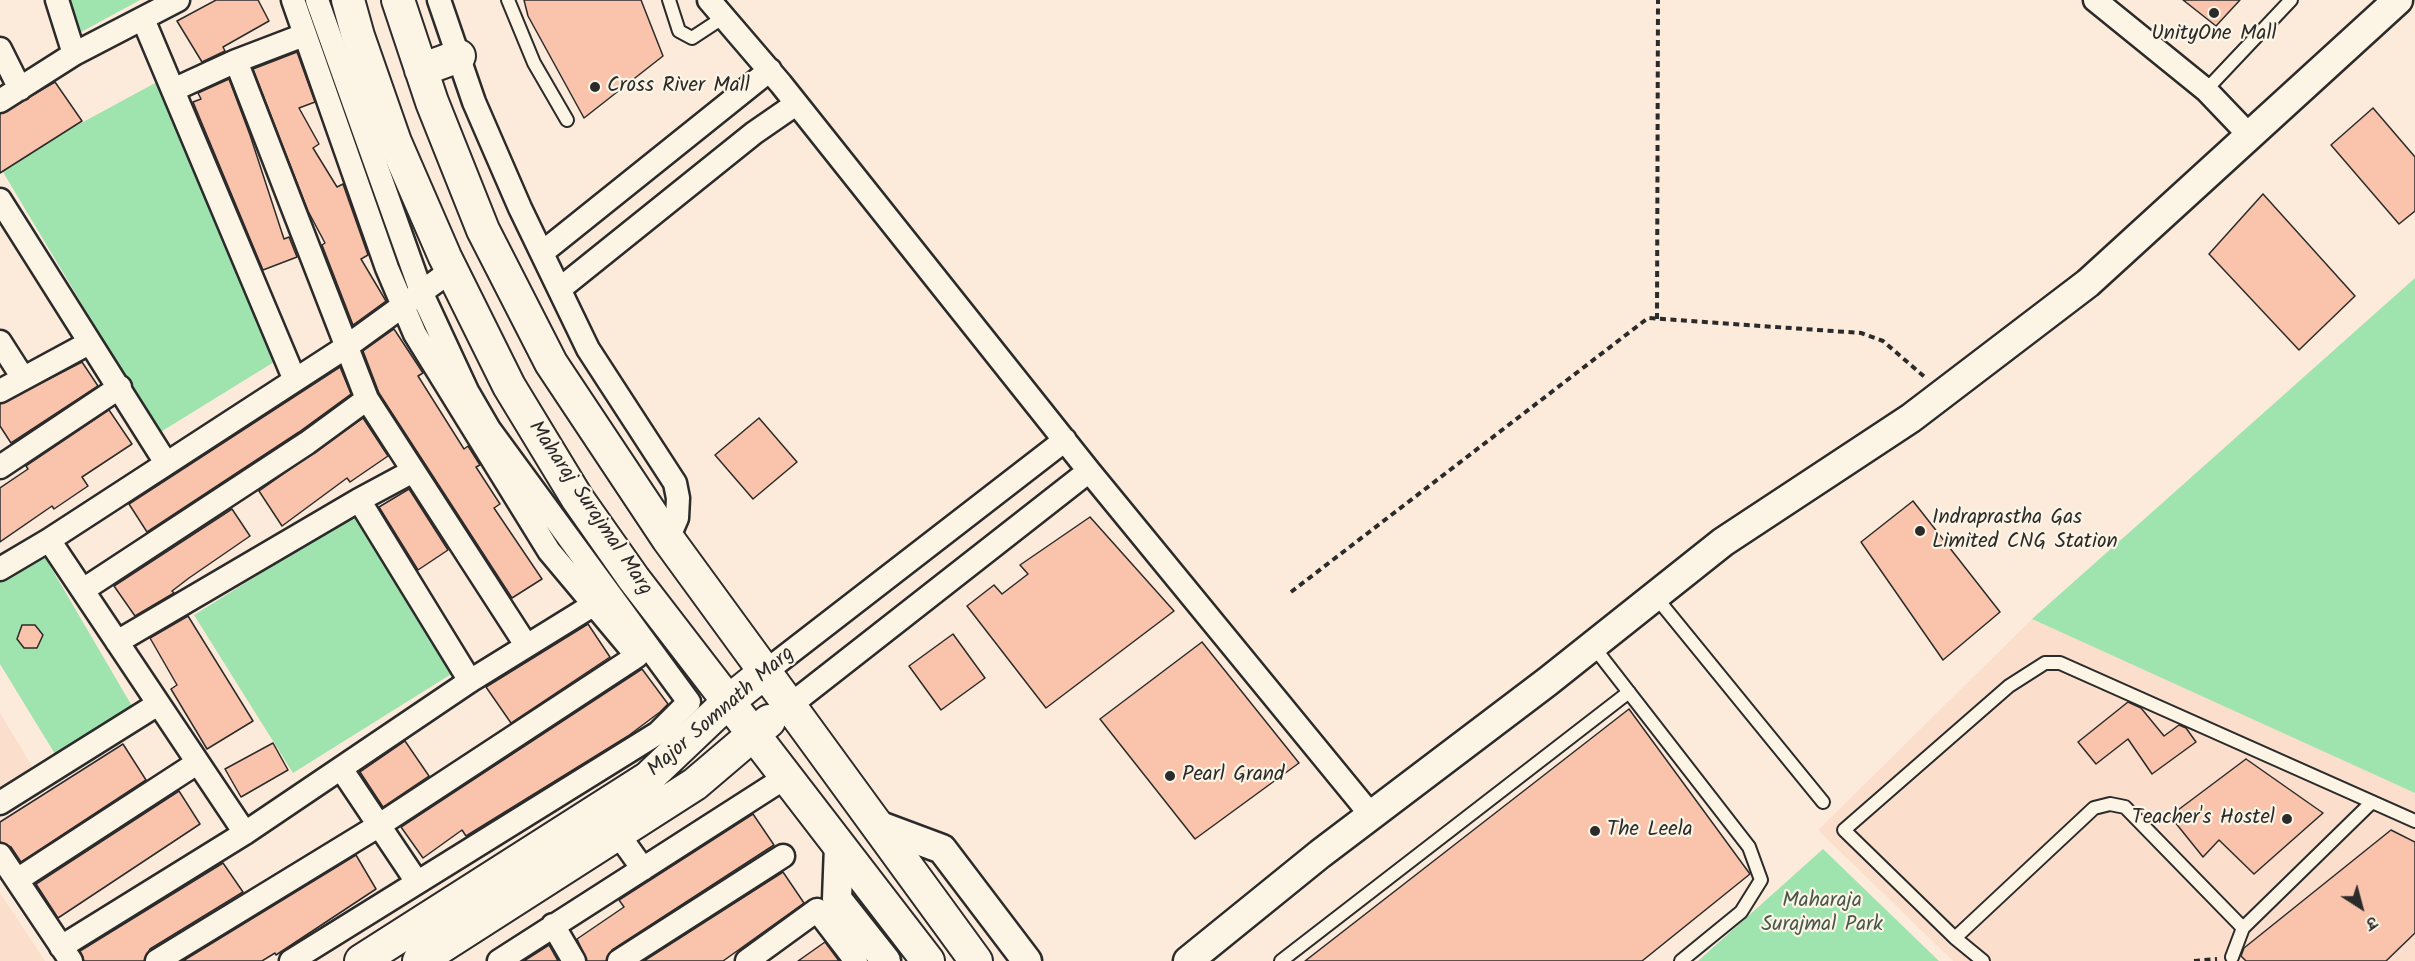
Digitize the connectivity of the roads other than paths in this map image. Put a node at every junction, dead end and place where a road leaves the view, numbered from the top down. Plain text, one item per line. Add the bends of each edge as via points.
1 (57, 0) edge
2 (178, 0) edge
3 (293, 0) edge
4 (317, 0) edge
5 (348, 0) edge
6 (398, 0) edge
7 (439, 0) edge
8 (508, 0) edge
9 (669, 0) edge
10 (2095, 0) edge
11 (2291, 0) edge
12 (2398, 0) edge
13 (716, 8) edge
14 (143, 19) junction
15 (304, 35) junction
16 (0, 49) edge
17 (74, 54) junction
18 (459, 56) junction
19 (236, 61) junction
20 (421, 70) junction
21 (770, 70) junction
22 (20, 89) junction
23 (173, 90) junction
24 (2206, 90) junction
25 (0, 101) edge
26 (796, 104) junction
27 (567, 120) dead end
28 (2249, 135) junction
29 (0, 200) edge
30 (543, 252) junction
31 (452, 270) junction
32 (561, 288) junction
33 (413, 300) junction
34 (0, 342) edge
35 (89, 343) junction
36 (346, 347) junction
37 (23, 378) junction
38 (294, 378) junction
39 (120, 387) junction
40 (0, 391) edge
41 (367, 399) junction
42 (1065, 440) junction
43 (166, 464) junction
44 (0, 467) edge
45 (413, 471) junction
46 (1089, 471) junction
47 (359, 500) junction
48 (668, 539) junction
49 (49, 540) junction
50 (0, 569) edge
51 (83, 590) junction
52 (1655, 596) junction
53 (593, 605) junction
54 (117, 642) junction
55 (526, 645) junction
56 (1593, 646) junction
57 (765, 672) junction
58 (470, 681) junction
59 (1629, 692) junction
60 (729, 701) junction
61 (158, 704) junction
62 (789, 706) junction
63 (752, 733) junction
64 (197, 763) junction
65 (342, 770) junction
66 (786, 777) junction
67 (1823, 802) dead end
68 (0, 803) edge
69 (2371, 803) junction
70 (1371, 815) junction
71 (2415, 821) edge
72 (875, 824) junction
73 (378, 826) junction
74 (245, 833) junction
75 (618, 834) junction
76 (839, 846) junction
77 (0, 855) edge
78 (783, 856) dead end
79 (643, 869) junction
80 (16, 880) junction
81 (417, 882) junction
82 (553, 925) junction
83 (2243, 928) junction
84 (1955, 938) junction
85 (66, 954) edge
86 (2232, 957) road end
87 (752, 960) edge
88 (157, 961) edge
89 (291, 961) edge
90 (362, 961) edge
91 (419, 961) edge
92 (499, 961) edge
93 (574, 961) edge
94 (619, 961) edge
95 (856, 961) edge
96 (886, 961) edge
97 (928, 961) edge
98 (976, 961) edge
99 (1027, 961) edge
100 (1188, 961) edge
101 (1281, 961) edge
102 (1682, 961) edge
103 (1983, 961) edge

1 - 17 street
2 - 14 street
3 - 15 street
4 - 33 street
5 - 31 main road, Maharaj Surajmal Marg via 395,142
6 - 20 main road
7 - 18 street
8 - 27 lane via 534,63
9 - 13 lane via 679,31 692,38
10 - 24 street
11 - 24 lane
12 - 28 street
13 - 21 street
14 - 17 street
14 - 23 street
15 - 19 street
15 - 33 street via 387,268
16 - 22 street
17 - 22 street
18 - 20 main road
18 - 30 street via 474,102
19 - 23 street
19 - 36 street
20 - 48 main road via 483,230 551,363
21 - 26 street
21 - 30 street
22 - 25 street
23 - 38 street
24 - 28 street
26 - 32 street via 754,133
26 - 42 street
28 - 52 street via 2088,283 1911,418 1723,542
29 - 35 street
30 - 32 street
31 - 33 street
31 - 60 main road, Maharaj Surajmal Marg via 508,386 578,498 634,579
32 - 48 street via 588,349 675,483 677,518
33 - 36 street
33 - 53 street via 415,334 549,551
33 - 81 street via 489,429 689,702 658,733
34 - 37 street
35 - 37 street
35 - 39 street
36 - 38 street
36 - 41 street
37 - 40 street
38 - 43 street
39 - 43 street
39 - 44 street
41 - 45 street
41 - 51 street via 307,443
42 - 46 street
42 - 57 street, Major Somnath Marg
43 - 49 street
45 - 47 street
45 - 55 street
46 - 62 street, Major Somnath Marg
46 - 70 street
47 - 54 street
47 - 58 street
48 - 57 main road
49 - 50 street
49 - 51 street
51 - 54 street
52 - 56 street
52 - 67 lane
53 - 55 street
53 - 73 street via 637,656
54 - 61 street
55 - 58 street
56 - 59 lane
56 - 70 street
57 - 60 main road, Major Somnath Marg
57 - 62 main road
58 - 65 street
59 - 101 lane
59 - 102 lane via 1749,847 1761,880 1741,912
60 - 63 main road, Maharaj Surajmal Marg
60 - 90 main road, Major Somnath Marg via 648,778
61 - 64 street
61 - 68 street
62 - 63 main road, Major Somnath Marg
62 - 72 main road
63 - 66 main road, Maharaj Surajmal Marg
63 - 75 main road, Major Somnath Marg via 695,784
64 - 74 street
64 - 80 street
65 - 73 street
65 - 74 street
66 - 76 main road, Maharaj Surajmal Marg
66 - 79 street
69 - 71 lane
69 - 83 lane
69 - 84 lane via 2060,663 2045,663 2009,686 1844,830
70 - 100 street
72 - 98 main road
72 - 99 street via 942,849
73 - 81 street
73 - 88 street
74 - 85 street
75 - 79 street
75 - 91 main road, Major Somnath Marg
76 - 96 street via 837,900
76 - 97 main road, Maharaj Surajmal Marg
77 - 80 street
78 - 94 street
79 - 82 street
80 - 85 street
81 - 89 street
82 - 92 street
82 - 93 street
83 - 84 lane via 2125,807 2110,804 2094,808
83 - 86 lane
84 - 103 lane
87 - 95 street via 817,910

